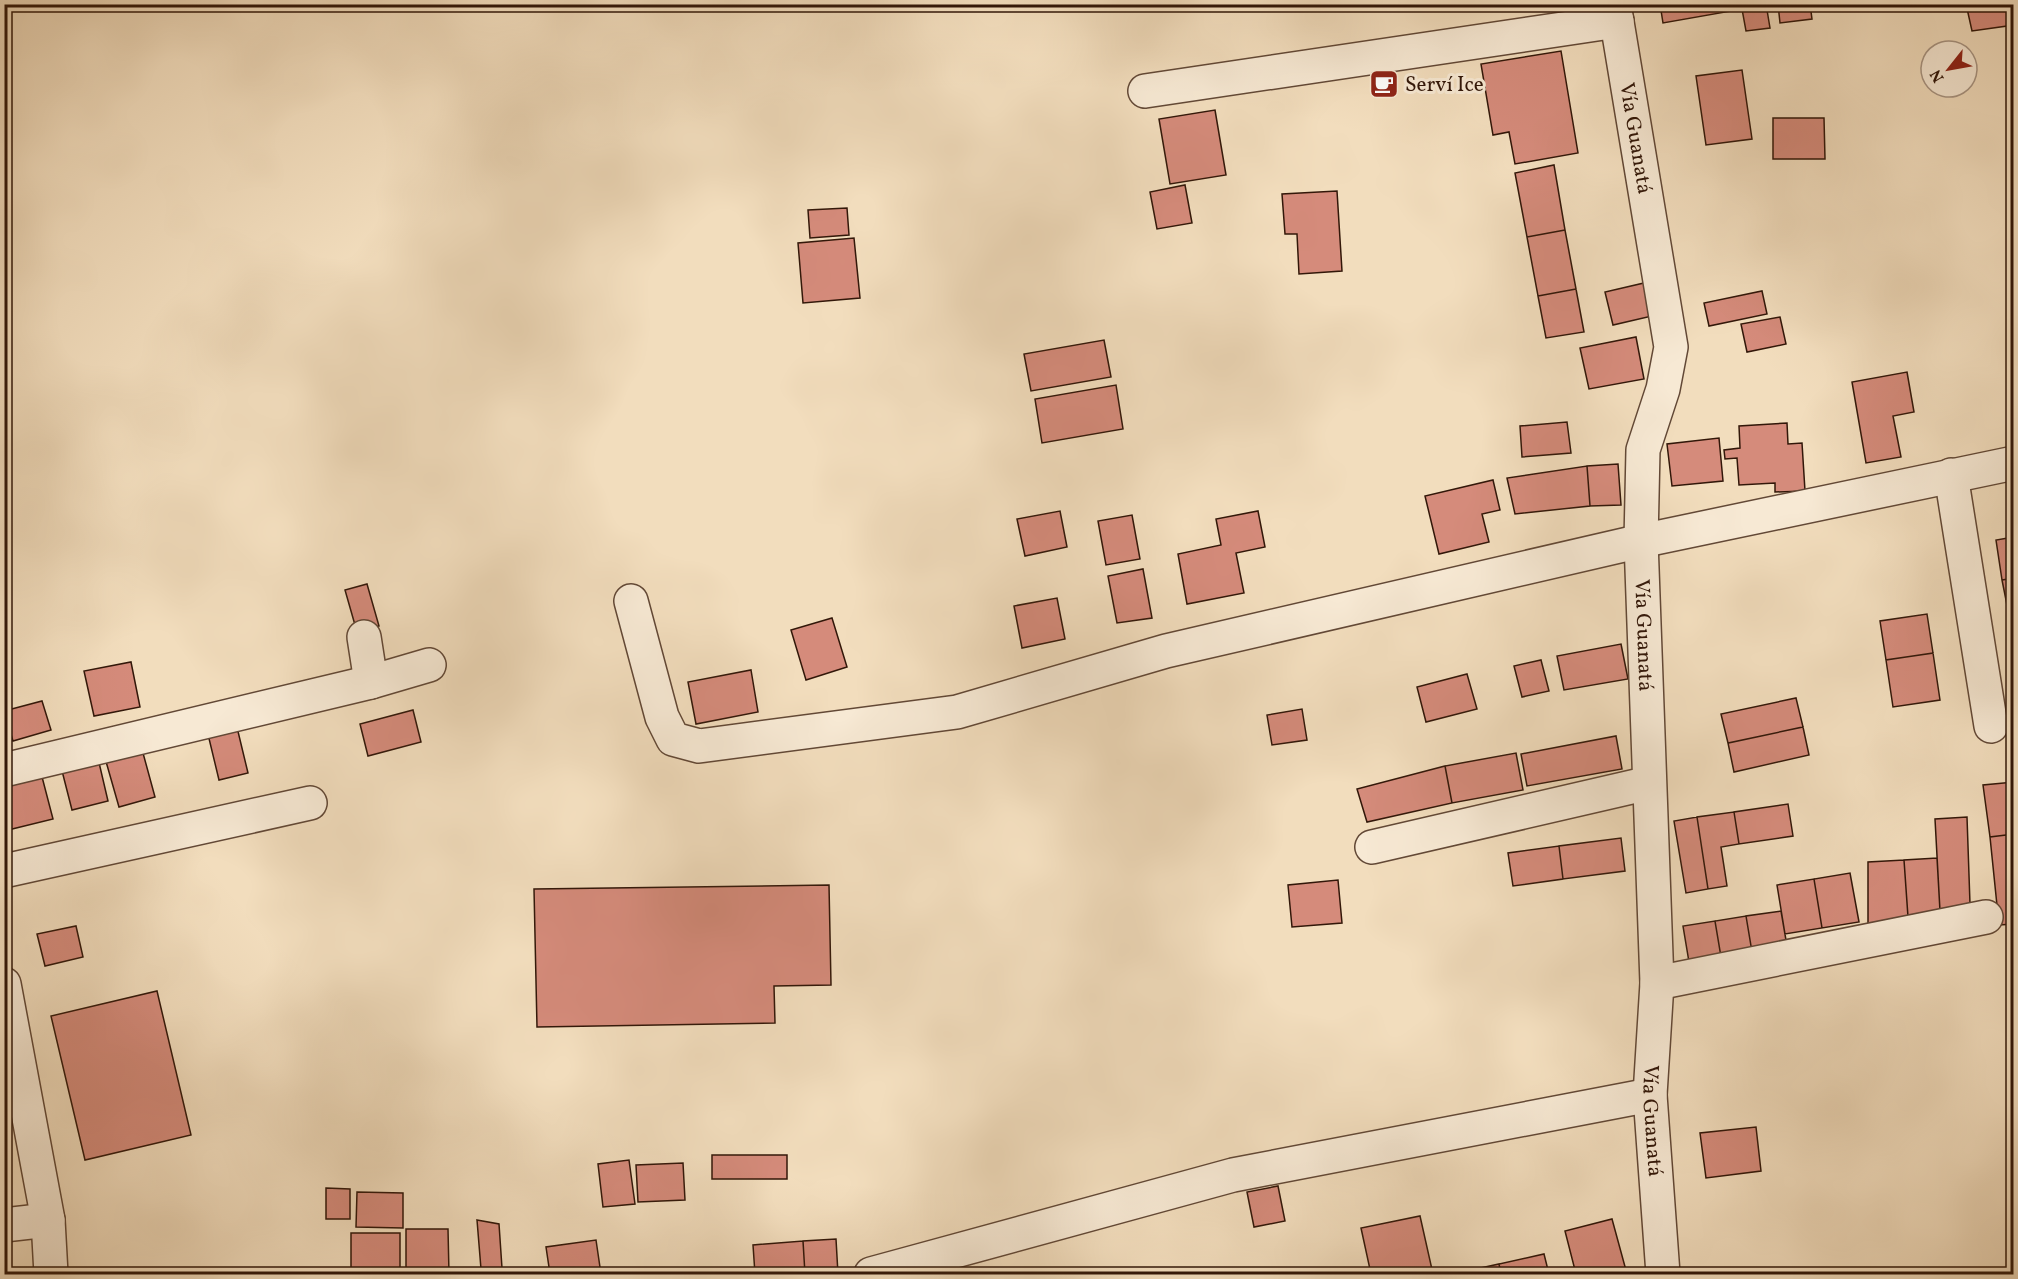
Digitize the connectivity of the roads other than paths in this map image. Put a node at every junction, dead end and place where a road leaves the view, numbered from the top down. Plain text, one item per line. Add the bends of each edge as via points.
1 (1616, 13) edge
2 (1145, 91) dead end
3 (2013, 463) edge
4 (1951, 475) junction
5 (1641, 541) junction
6 (631, 601) dead end
7 (364, 637) dead end
8 (429, 664) dead end
9 (371, 682) junction
10 (1991, 726) dead end
11 (4, 770) edge
12 (1649, 783) junction
13 (310, 802) dead end
14 (1372, 847) dead end
15 (4, 871) edge
16 (1986, 917) dead end
17 (1657, 983) junction
18 (4, 984) edge
19 (1650, 1095) junction
20 (48, 1220) junction
21 (4, 1226) edge
22 (51, 1275) edge
23 (871, 1275) edge
24 (1663, 1275) edge

1 - 2 street
1 - 5 street, Vía Guanatá via 1671,347 1663,389 1643,450
3 - 4 street
4 - 5 street
4 - 10 street
5 - 6 street via 1166,651 957,712 699,746 674,739 662,717
5 - 12 street, Vía Guanatá
7 - 9 street
8 - 9 street
9 - 11 street
12 - 14 street
12 - 17 street, Vía Guanatá
13 - 15 street
16 - 17 street
17 - 19 street, Vía Guanatá
18 - 20 street
19 - 23 street via 1233,1175
19 - 24 street, Vía Guanatá
20 - 21 street
20 - 22 street

